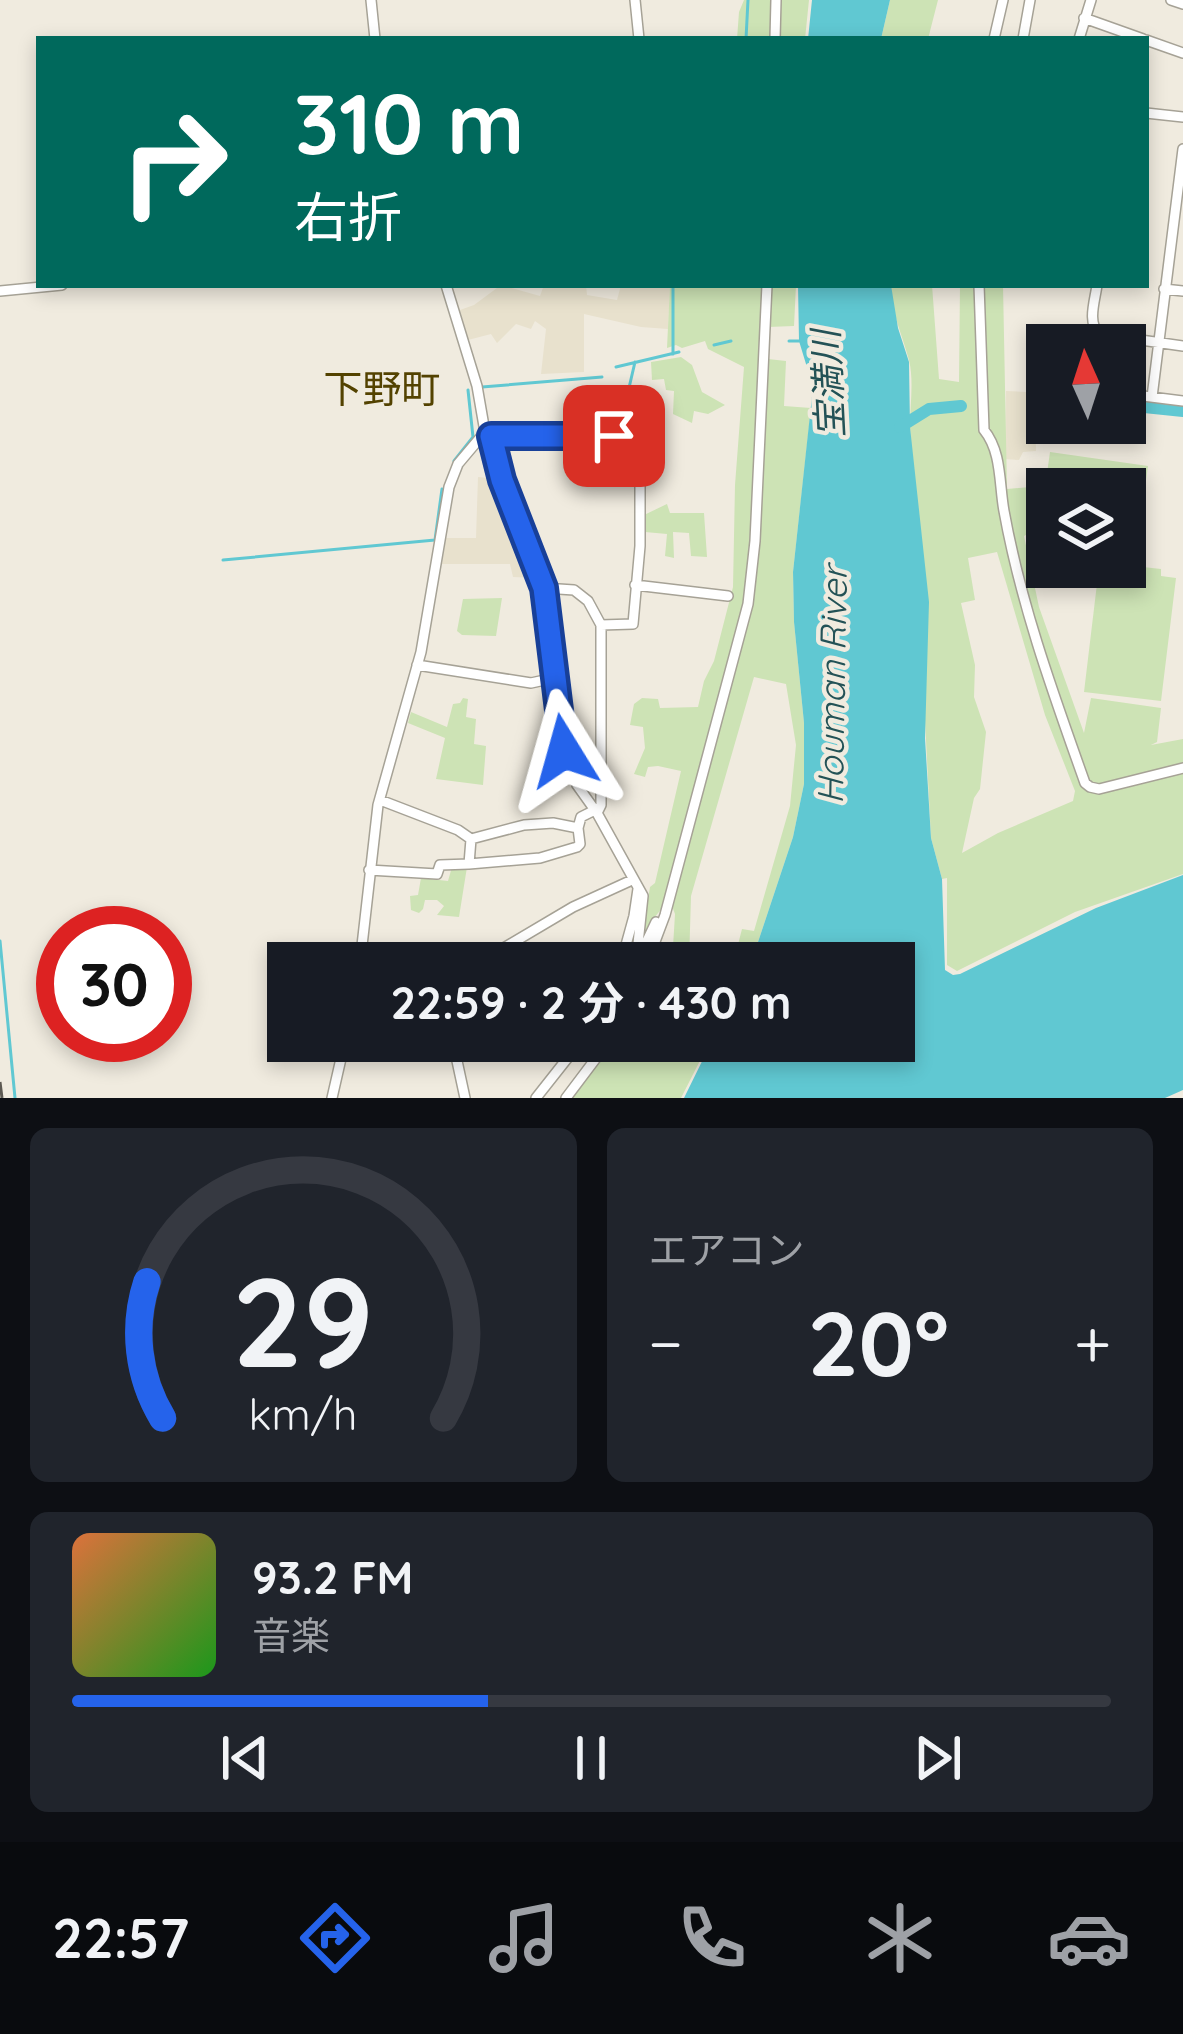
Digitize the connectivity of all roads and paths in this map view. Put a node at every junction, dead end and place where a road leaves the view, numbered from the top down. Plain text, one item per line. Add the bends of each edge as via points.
1 (371, 0) edge
2 (635, 0) edge
3 (776, 0) edge
4 (1003, 0) edge
5 (1030, 0) edge
6 (1091, 0) edge
7 (1171, 0) edge
8 (1183, 4) edge
9 (1084, 18) junction
10 (375, 36) edge
11 (638, 36) edge
12 (775, 36) edge
13 (995, 36) edge
14 (1024, 36) edge
15 (1080, 36) edge
16 (1136, 36) edge
17 (1149, 40) edge
18 (1183, 53) edge
19 (1149, 112) edge
20 (1183, 117) edge
21 (1183, 148) edge
22 (1181, 168) edge
23 (1178, 220) edge
24 (36, 288) edge
25 (447, 288) edge
26 (766, 288) edge
27 (979, 288) edge
28 (1097, 288) edge
29 (1164, 289) junction
30 (0, 291) edge
31 (1183, 292) edge
32 (1158, 343) junction
33 (1183, 346) edge
34 (1146, 396) edge
35 (1152, 397) junction
36 (1183, 401) edge
37 (488, 434) junction
38 (635, 585) junction
39 (544, 588) junction
40 (728, 596) dead end
41 (601, 625) junction
42 (417, 665) junction
43 (554, 678) junction
44 (1183, 768) edge
45 (380, 800) junction
46 (596, 811) junction
47 (578, 828) junction
48 (471, 839) junction
49 (470, 864) junction
50 (369, 870) junction
51 (635, 884) junction
52 (667, 908) junction
53 (362, 942) edge
54 (514, 942) edge
55 (627, 942) edge
56 (638, 942) edge
57 (646, 942) edge
58 (655, 942) edge
59 (340, 1062) edge
60 (457, 1062) edge
61 (564, 1062) edge
62 (593, 1062) edge
63 (332, 1098) edge
64 (465, 1098) edge
65 (536, 1098) edge
66 (566, 1098) edge

1 - 10 street
2 - 11 street
3 - 12 street
4 - 13 street
5 - 14 street
6 - 9 street
7 - 8 street
9 - 15 street
9 - 16 street
17 - 18 street
19 - 20 street
21 - 22 street
22 - 23 street
23 - 29 street
24 - 30 street
25 - 37 street
26 - 52 street via 748,604
27 - 44 street via 985,430 1030,622 1084,783 1100,789
28 - 32 street via 1094,330
29 - 31 street
29 - 32 street
32 - 33 street
32 - 35 street
34 - 35 street
35 - 36 street
37 - 38 street via 606,435 638,447
37 - 39 street
37 - 42 street via 458,464 449,488
38 - 40 street
38 - 41 street via 631,626
39 - 41 street via 574,590
39 - 43 street
41 - 46 street
42 - 43 street via 531,683
42 - 45 street
43 - 46 street via 564,751
45 - 48 street
45 - 50 street
46 - 47 street
46 - 51 street
47 - 48 street via 524,825
47 - 49 street via 577,847
48 - 49 street
49 - 50 street via 440,865 436,874
50 - 53 street
51 - 54 street via 573,907
51 - 55 street
51 - 56 street via 643,896
52 - 57 street
52 - 58 street
59 - 63 street
60 - 64 street
61 - 65 street
62 - 66 street

